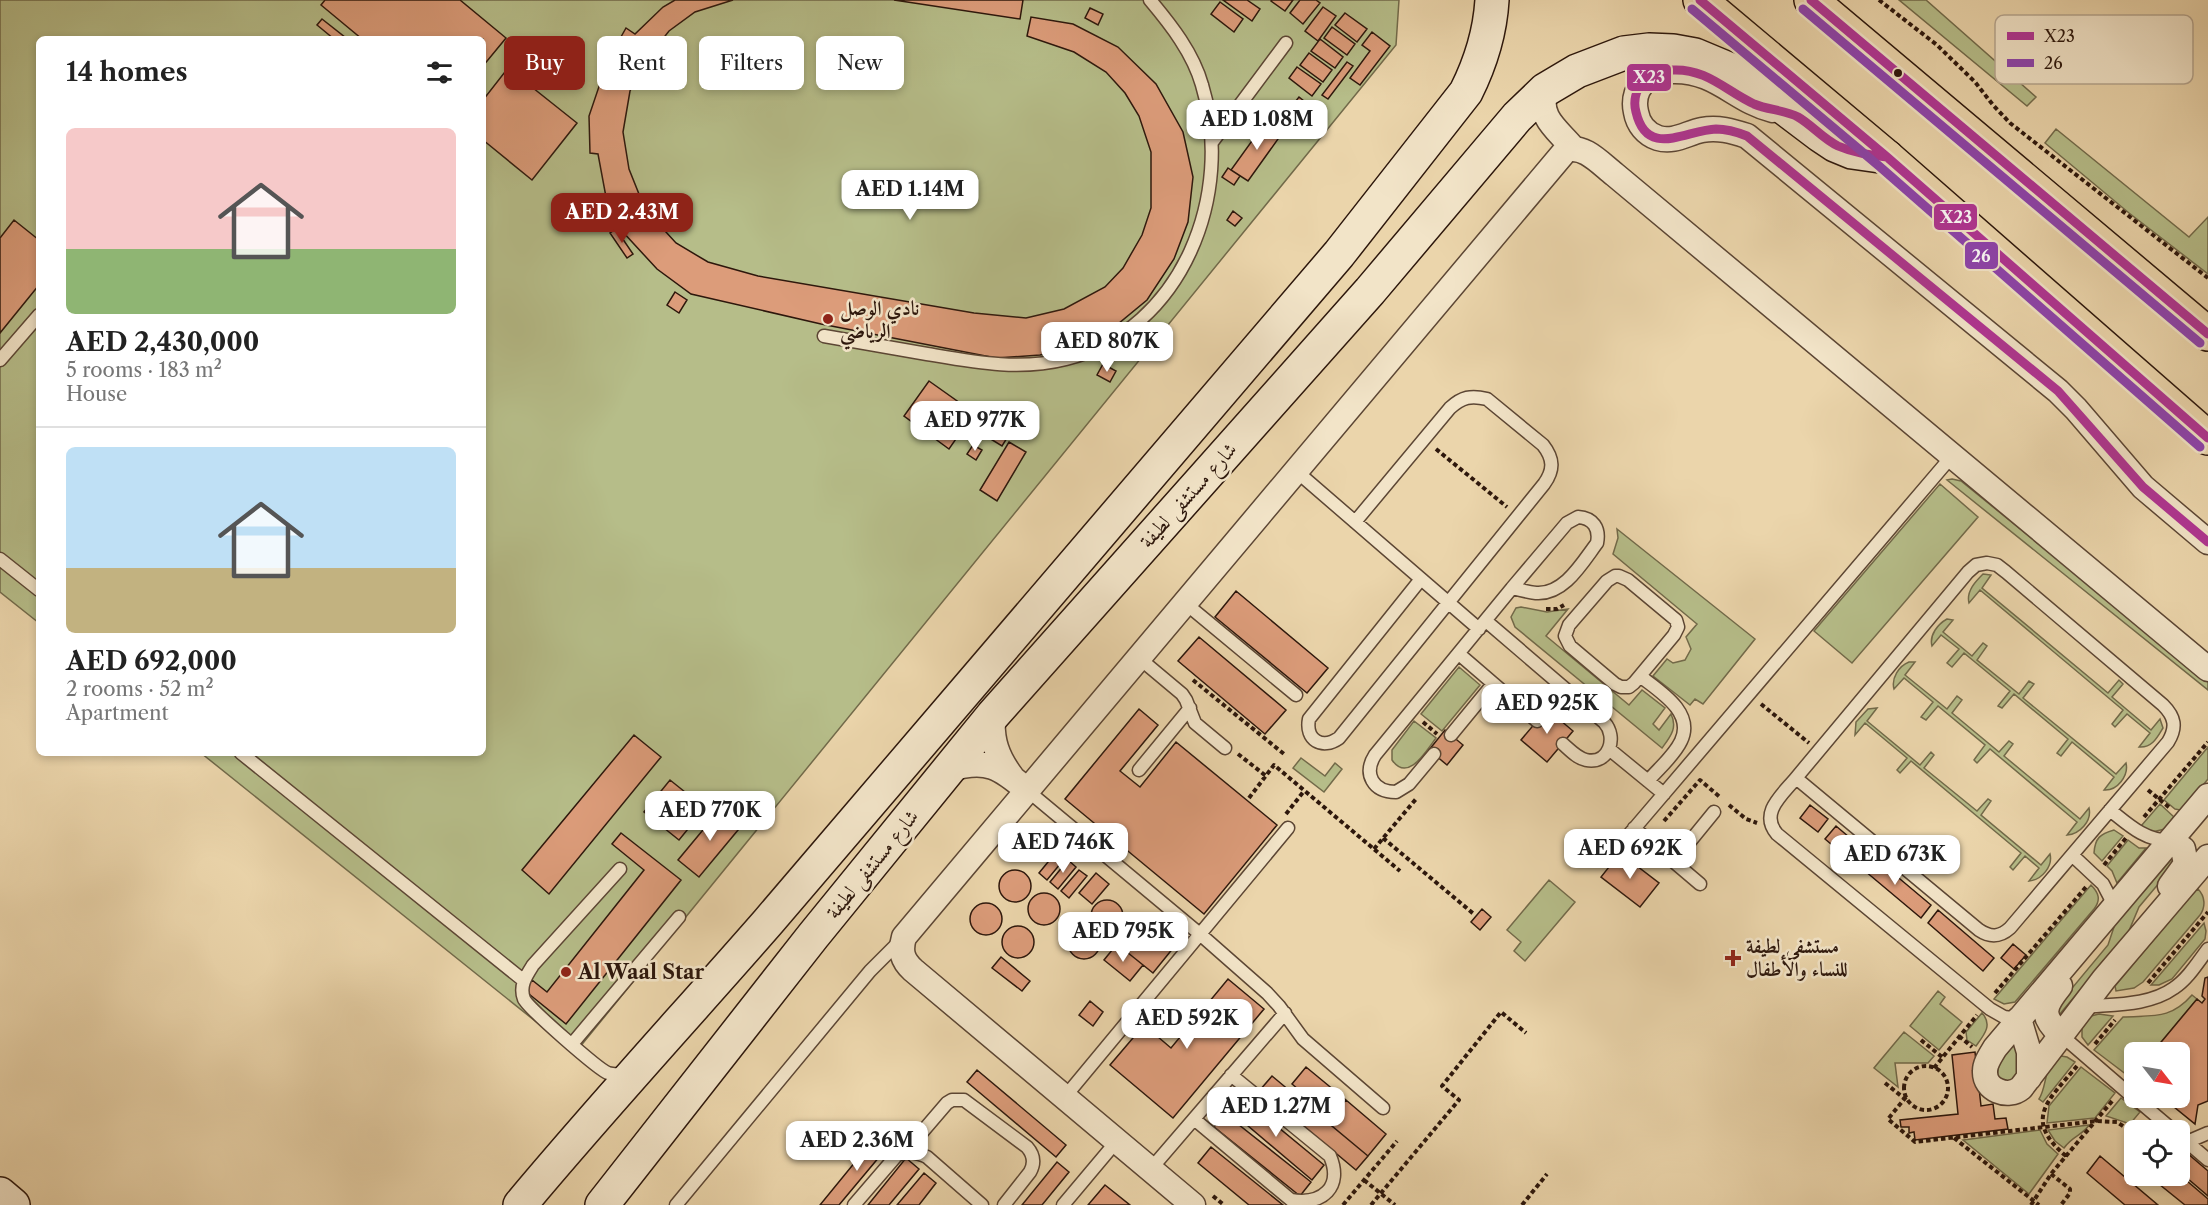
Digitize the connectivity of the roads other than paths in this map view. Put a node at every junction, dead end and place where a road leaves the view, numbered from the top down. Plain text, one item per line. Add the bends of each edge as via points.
1 (1492, 0) edge
2 (1700, 0) edge
3 (1811, 0) edge
4 (1153, 1) edge
5 (1286, 43) dead end
6 (1545, 90) junction
7 (1794, 115) junction
8 (1213, 141) junction
9 (1573, 148) junction
10 (1887, 157) junction
11 (1340, 254) junction
12 (1370, 291) junction
13 (36, 318) edge
14 (2208, 334) edge
15 (824, 336) dead end
16 (0, 360) edge
17 (2208, 438) edge
18 (1952, 456) junction
19 (1295, 470) junction
20 (1355, 522) junction
21 (2208, 542) edge
22 (0, 559) edge
23 (1421, 579) junction
24 (36, 588) edge
25 (1512, 588) junction
26 (1448, 602) junction
27 (1185, 603) junction
28 (1482, 625) junction
29 (1458, 654) junction
30 (1139, 658) junction
31 (2208, 669) edge
32 (1640, 676) junction
33 (1493, 684) junction
34 (1296, 695) dead end
35 (1190, 708) junction
36 (993, 714) junction
37 (1537, 722) dead end
38 (1446, 736) road end
39 (1563, 744) dead end
40 (1225, 748) road end
41 (1609, 749) junction
42 (1434, 754) dead end
43 (245, 756) edge
44 (950, 769) junction
45 (1139, 770) dead end
46 (1796, 778) junction
47 (1648, 781) junction
48 (1020, 784) junction
49 (1664, 794) junction
50 (2208, 796) edge
51 (2110, 810) junction
52 (1714, 812) dead end
53 (1288, 828) road end
54 (1634, 828) junction
55 (2171, 841) junction
56 (1621, 844) dead end
57 (2072, 855) junction
58 (1674, 861) junction
59 (2204, 868) edge
60 (620, 869) dead end
61 (1700, 884) dead end
62 (2115, 907) junction
63 (679, 916) dead end
64 (2151, 924) junction
65 (2091, 934) junction
66 (1201, 935) junction
67 (904, 937) junction
68 (2208, 949) edge
69 (523, 980) junction
70 (2082, 1007) junction
71 (1285, 1013) junction
72 (2019, 1019) junction
73 (2061, 1035) junction
74 (572, 1044) junction
75 (1231, 1075) junction
76 (2029, 1078) junction
77 (617, 1081) junction
78 (2124, 1089) edge
79 (1064, 1098) junction
80 (1383, 1108) dead end
81 (2147, 1108) edge
82 (1194, 1119) junction
83 (2161, 1120) edge
84 (2208, 1133) edge
85 (2190, 1137) edge
86 (1116, 1142) junction
87 (2190, 1145) edge
88 (567, 1149) junction
89 (905, 1152) junction
90 (2208, 1160) edge
91 (1150, 1170) junction
92 (0, 1194) edge
93 (13, 1205) edge
94 (520, 1205) edge
95 (538, 1205) edge
96 (602, 1205) edge
97 (676, 1205) edge
98 (854, 1205) edge
99 (982, 1205) edge
100 (1004, 1205) edge
101 (1063, 1205) edge
102 (1192, 1205) edge

1 - 11 main road, شارع مستشفى لطيفة via 1486,45 1466,92
2 - 10 highway
3 - 14 highway
4 - 8 lane via 1193,62 1202,83
5 - 8 lane
6 - 7 main road, شارع مستشفى لطيفة via 1577,71 1624,53 1673,51 1727,68
6 - 9 street via 1544,114
6 - 12 main road, شارع مستشفى لطيفة via 1489,148
7 - 10 main road, شارع مستشفى لطيفة via 1835,145
7 - 21 street via 1761,106 1705,75 1688,71 1659,72 1642,84 1636,94 1640,125 1657,138 1678,139 1717,129 1747,136 2058,391 2143,487
8 - 15 lane via 1205,214 1184,267 1146,315 1096,349 1038,365 1007,366
9 - 18 street via 1582,150 1614,174
9 - 19 street via 1561,155
10 - 17 highway
11 - 12 main road via 1352,251 1370,261 1375,276
11 - 77 main road, شارع مستشفى لطيفة via 701,999
12 - 36 main road, شارع مستشفى لطيفة
13 - 16 lane
18 - 31 street
18 - 49 lane
19 - 20 lane
19 - 27 street
20 - 23 lane
20 - 26 lane via 1457,401 1477,396 1487,399 1543,445 1550,454 1551,475
22 - 24 lane
23 - 26 lane
23 - 26 lane via 1309,719 1307,727 1316,742 1332,743 1339,738
25 - 25 lane via 1537,593 1562,585 1597,543 1595,525 1584,518 1572,519
25 - 28 lane
26 - 28 lane
27 - 30 street
27 - 34 lane
28 - 29 lane
28 - 41 lane via 1608,726 1612,738
29 - 33 lane
29 - 42 lane via 1371,761 1370,777 1388,792 1403,789
30 - 35 lane via 1182,694
30 - 48 street
32 - 32 lane via 1678,627 1628,580 1615,576 1569,625 1565,636 1570,646 1615,684 1629,687
32 - 47 lane via 1675,705 1684,729 1681,741
33 - 37 lane
33 - 38 lane
35 - 40 lane via 1195,723
35 - 45 lane
36 - 44 main road, شارع مستشفى لطيفة
36 - 48 street via 995,746 1003,765
39 - 41 lane via 1584,759 1598,759
41 - 47 lane
43 - 69 lane
44 - 48 street via 987,764
44 - 96 main road, شارع مستشفى لطيفة
46 - 51 lane via 1968,572 1987,563 2006,572 2170,712 2175,722 2174,733
46 - 57 lane via 1987,935 2004,934
46 - 72 lane via 1771,808 1772,829 1996,1014
47 - 49 lane
48 - 66 lane
48 - 67 street
49 - 54 lane
50 - 55 street
51 - 55 lane via 2145,837
51 - 57 lane
52 - 58 lane
53 - 66 lane
54 - 56 lane
54 - 58 lane
55 - 62 street
55 - 64 street via 2183,849 2186,864 2154,906
57 - 62 lane via 2096,875
58 - 61 lane
59 - 64 street
60 - 69 lane
62 - 65 street
63 - 74 lane
64 - 70 street
65 - 72 street
65 - 73 street via 2085,956 2046,1006 2048,1022
66 - 71 lane
66 - 79 lane
67 - 79 street via 905,963
67 - 97 lane via 863,979
68 - 70 lane via 2175,988 2154,998
69 - 74 lane via 528,1006
70 - 73 street
71 - 75 lane
71 - 80 lane via 1303,1039
72 - 76 street via 2029,1052
72 - 76 street via 1995,1048 1985,1071 1992,1087 2008,1094 2017,1091
73 - 76 street
73 - 78 lane
74 - 77 lane
75 - 82 lane
75 - 82 lane via 1330,1156 1335,1176 1328,1194 1310,1203 1291,1200
77 - 88 main road, شارع مستشفى لطيفة
79 - 86 street
81 - 83 lane
82 - 91 lane
84 - 85 lane
86 - 91 street
86 - 101 lane
87 - 90 lane
88 - 94 main road, شارع مستشفى لطيفة
88 - 95 main road
89 - 98 lane via 891,1161
89 - 99 lane via 927,1157
89 - 100 lane via 947,1103 958,1099 969,1102 1027,1147 1033,1156 1033,1167
91 - 102 street
92 - 93 main road

